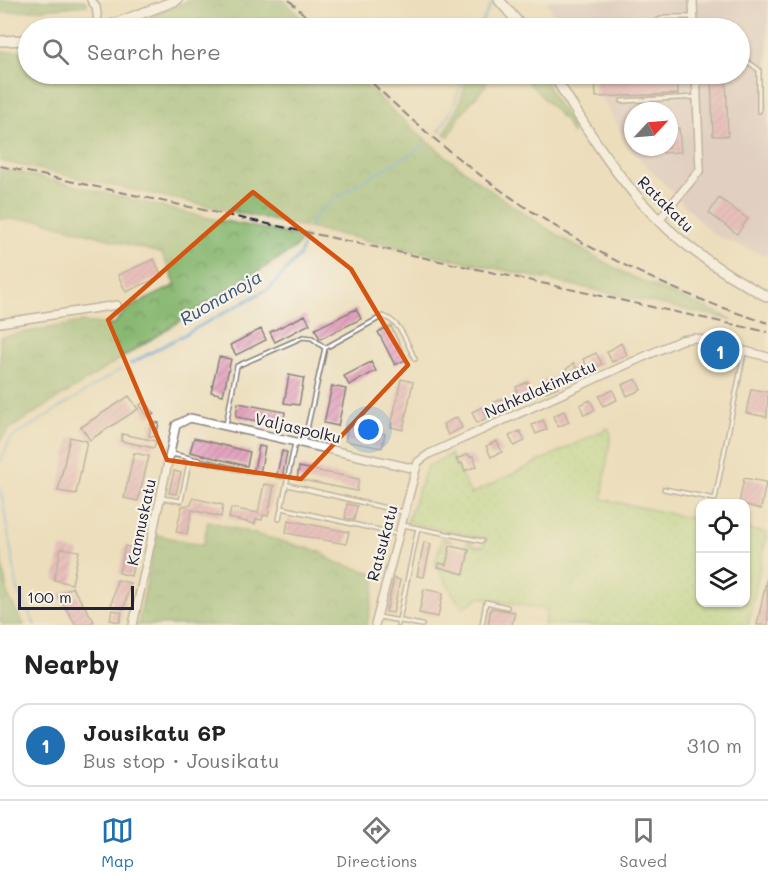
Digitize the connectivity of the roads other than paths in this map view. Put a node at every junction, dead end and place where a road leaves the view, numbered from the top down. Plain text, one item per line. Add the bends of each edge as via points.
1 (92, 0) edge
2 (177, 0) edge
3 (500, 0) edge
4 (693, 0) edge
5 (694, 17) joint
6 (99, 18) edge
7 (128, 18) edge
8 (515, 18) edge
9 (662, 18) edge
10 (18, 40) edge
11 (0, 41) edge
12 (750, 63) edge
13 (559, 84) edge
14 (696, 84) edge
15 (697, 97) junction
16 (622, 101) dead end
17 (759, 111) dead end
18 (658, 221) junction
19 (768, 297) edge
20 (117, 304) dead end
21 (0, 323) edge
22 (325, 348) junction
23 (745, 351) junction
24 (768, 357) edge
25 (415, 359) dead end
26 (176, 426) joint
27 (226, 426) junction
28 (299, 442) junction
29 (170, 454) junction
30 (190, 458) junction
31 (416, 469) junction
32 (249, 472) dead end
33 (288, 485) junction
34 (664, 489) dead end
35 (160, 498) junction
36 (282, 507) junction
37 (404, 512) junction
38 (279, 519) dead end
39 (402, 525) junction
40 (418, 528) junction
41 (399, 535) junction
42 (482, 541) dead end
43 (507, 607) dead end
44 (377, 616) junction
45 (399, 620) junction
46 (133, 625) edge
47 (375, 625) edge
48 (398, 625) edge
49 (422, 625) edge
50 (482, 625) edge

1 - 6 street
2 - 7 main road
3 - 8 main road
4 - 5 street
5 - 9 lane
10 - 11 main road
12 - 17 lane via 759,70
13 - 18 main road, Ratakatu via 611,166
14 - 15 street
15 - 16 lane
15 - 18 street via 700,170
18 - 19 main road, Ratakatu via 706,260
20 - 21 street
22 - 25 lane via 383,316 398,325
22 - 27 lane via 312,338 303,337 237,366
22 - 28 lane
23 - 24 street
23 - 31 street, Nahkalakinkatu via 695,338 681,340 429,454 418,462
23 - 34 lane via 715,499
26 - 27 street, Valjaspolku via 190,418
26 - 29 street, Kannuskatu
27 - 28 street, Valjaspolku
28 - 31 street, Valjaspolku
28 - 33 lane
29 - 30 lane
29 - 35 street, Kannuskatu
30 - 32 lane
30 - 35 lane via 181,501
31 - 37 street, Ratsukatu
33 - 36 lane
33 - 37 lane
35 - 46 street, Kannuskatu
36 - 38 lane
36 - 41 lane
37 - 39 street, Ratsukatu
39 - 40 lane
39 - 41 street, Ratsukatu
40 - 42 lane
40 - 45 lane
41 - 44 street, Ratsukatu
43 - 50 lane via 486,602
44 - 45 lane
44 - 47 street, Ratsukatu
45 - 48 lane
45 - 49 lane

